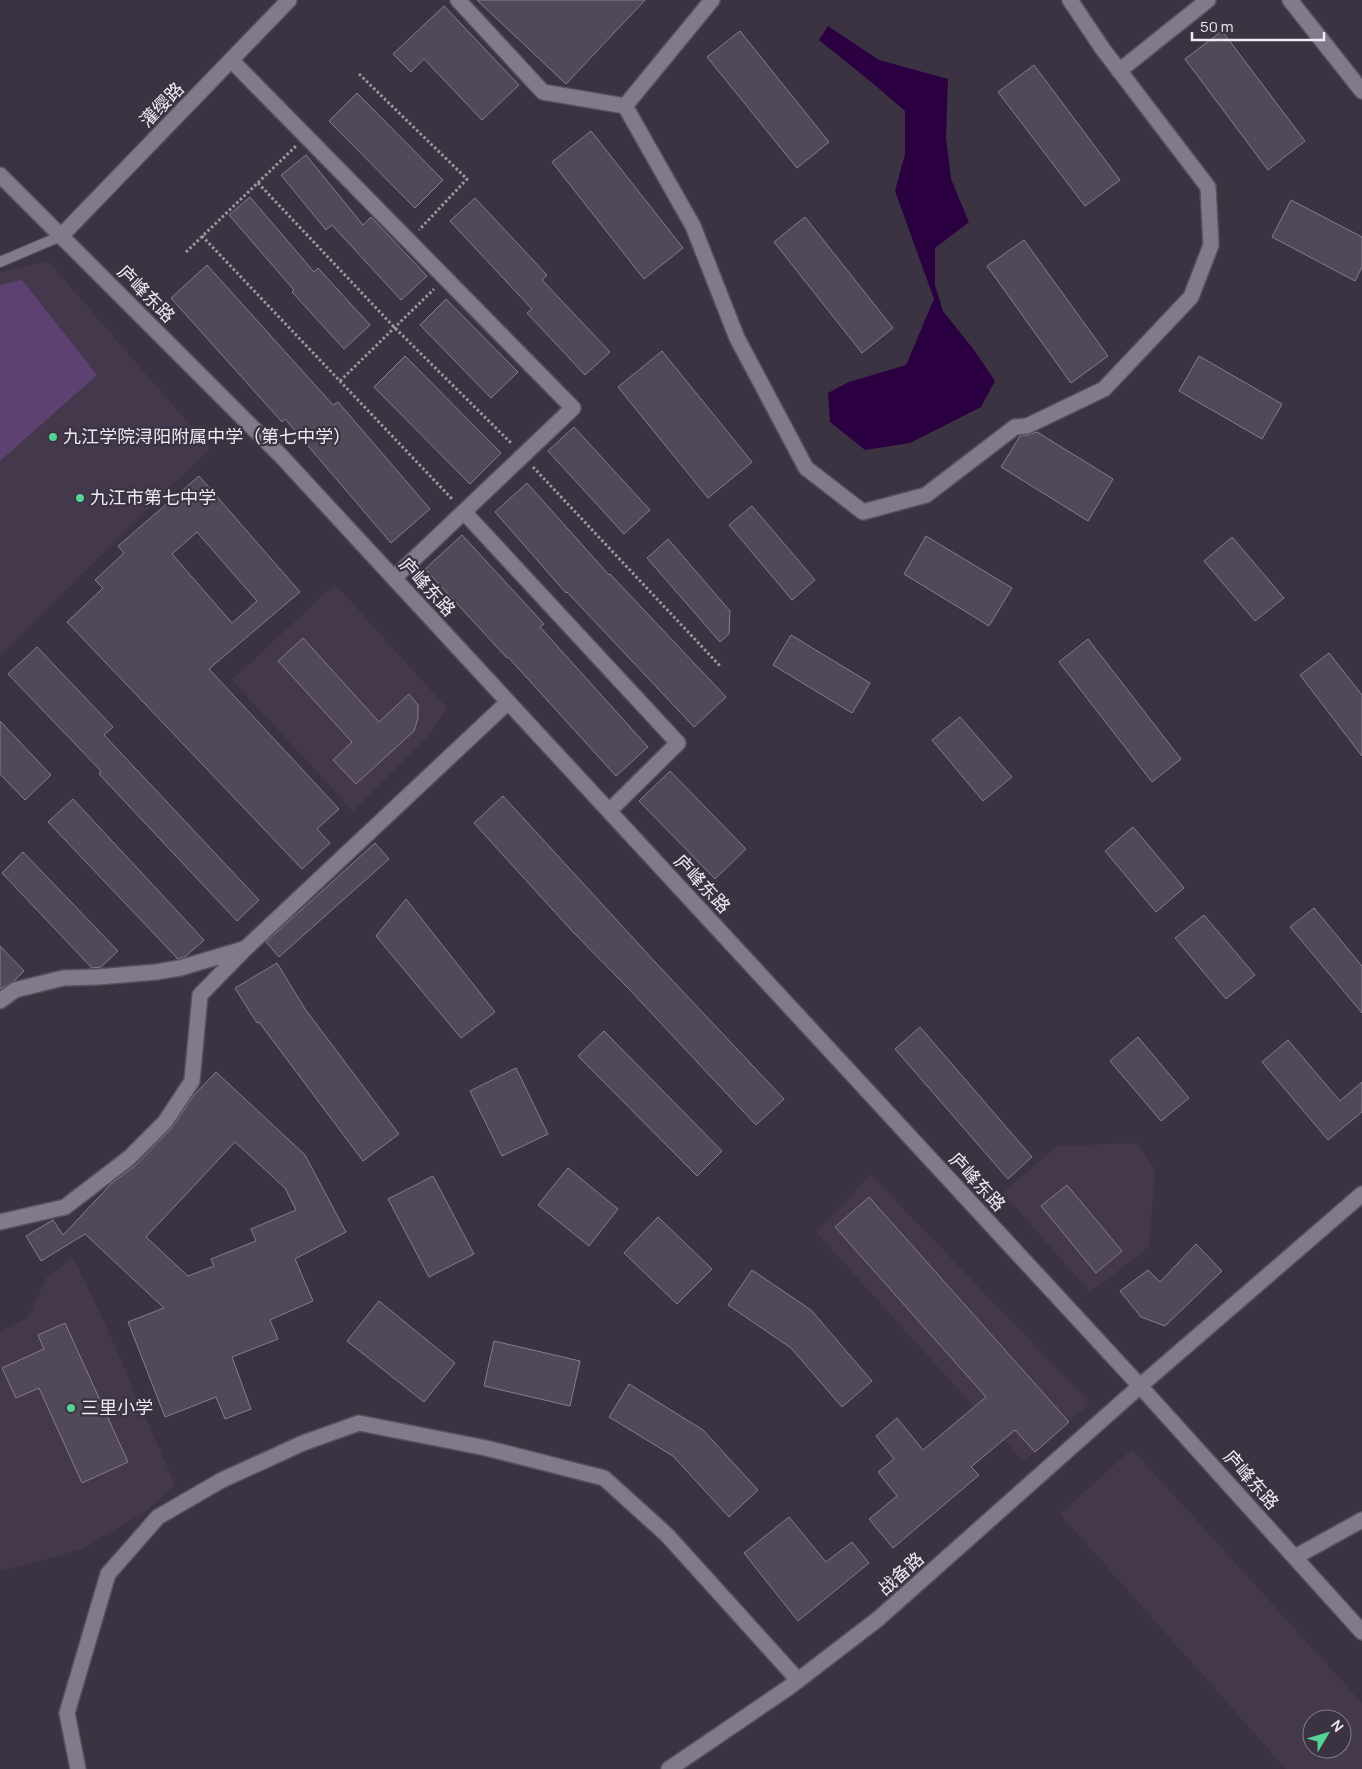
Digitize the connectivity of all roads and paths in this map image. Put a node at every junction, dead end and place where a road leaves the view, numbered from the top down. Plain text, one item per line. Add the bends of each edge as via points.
1 (289, 0) edge
2 (458, 0) edge
3 (712, 0) edge
4 (1070, 0) edge
5 (1208, 0) edge
6 (1290, 0) edge
7 (231, 60) junction
8 (1119, 71) junction
9 (359, 74) dead end
10 (1362, 91) edge
11 (625, 106) junction
12 (306, 137) junction
13 (0, 175) edge
14 (258, 183) junction
15 (61, 236) junction
16 (202, 236) junction
17 (408, 241) junction
18 (186, 252) dead end
19 (0, 262) edge
20 (445, 278) junction
21 (395, 328) junction
22 (340, 381) junction
23 (523, 456) junction
24 (464, 512) junction
25 (394, 578) junction
26 (721, 667) dead end
27 (508, 702) junction
28 (608, 811) junction
29 (245, 949) junction
30 (0, 1001) edge
31 (1362, 1194) edge
32 (0, 1222) edge
33 (1140, 1386) junction
34 (1362, 1520) edge
35 (1295, 1557) junction
36 (1362, 1632) edge
37 (798, 1680) junction
38 (78, 1769) edge
39 (669, 1769) edge

1 - 7 street, 灌缨路
2 - 11 street via 543,92
3 - 11 street
4 - 8 street
5 - 8 street
6 - 10 street
7 - 12 street
7 - 15 street, 灌缨路
8 - 11 street via 1208,187 1211,245 1191,297 1104,389 1026,426 1015,428 926,495 863,512 806,468 737,338 692,226
9 - 17 path via 467,179
12 - 14 path
12 - 17 street
13 - 15 street, 庐峰东路
14 - 16 path
14 - 21 path
15 - 19 lane
15 - 25 street, 庐峰东路 via 282,457
16 - 18 path
16 - 22 path
17 - 20 street
20 - 21 path
20 - 23 street via 573,408
21 - 22 path
21 - 23 path
22 - 24 path
23 - 24 street
23 - 26 path
24 - 25 street
24 - 28 street via 678,743
25 - 27 street, 庐峰东路
27 - 28 street, 庐峰东路
27 - 29 street
28 - 33 street, 庐峰东路
29 - 30 street via 156,972 63,978 15,990
29 - 32 street via 200,995 192,1082 165,1122 129,1158 65,1207
31 - 33 street, 战备路
33 - 35 street, 庐峰东路
33 - 37 street, 战备路 via 878,1619
34 - 35 street
35 - 36 street, 庐峰东路
37 - 38 street via 667,1535 604,1478 486,1448 359,1422 303,1442 222,1480 158,1517 108,1574 67,1713
37 - 39 street, 战备路

